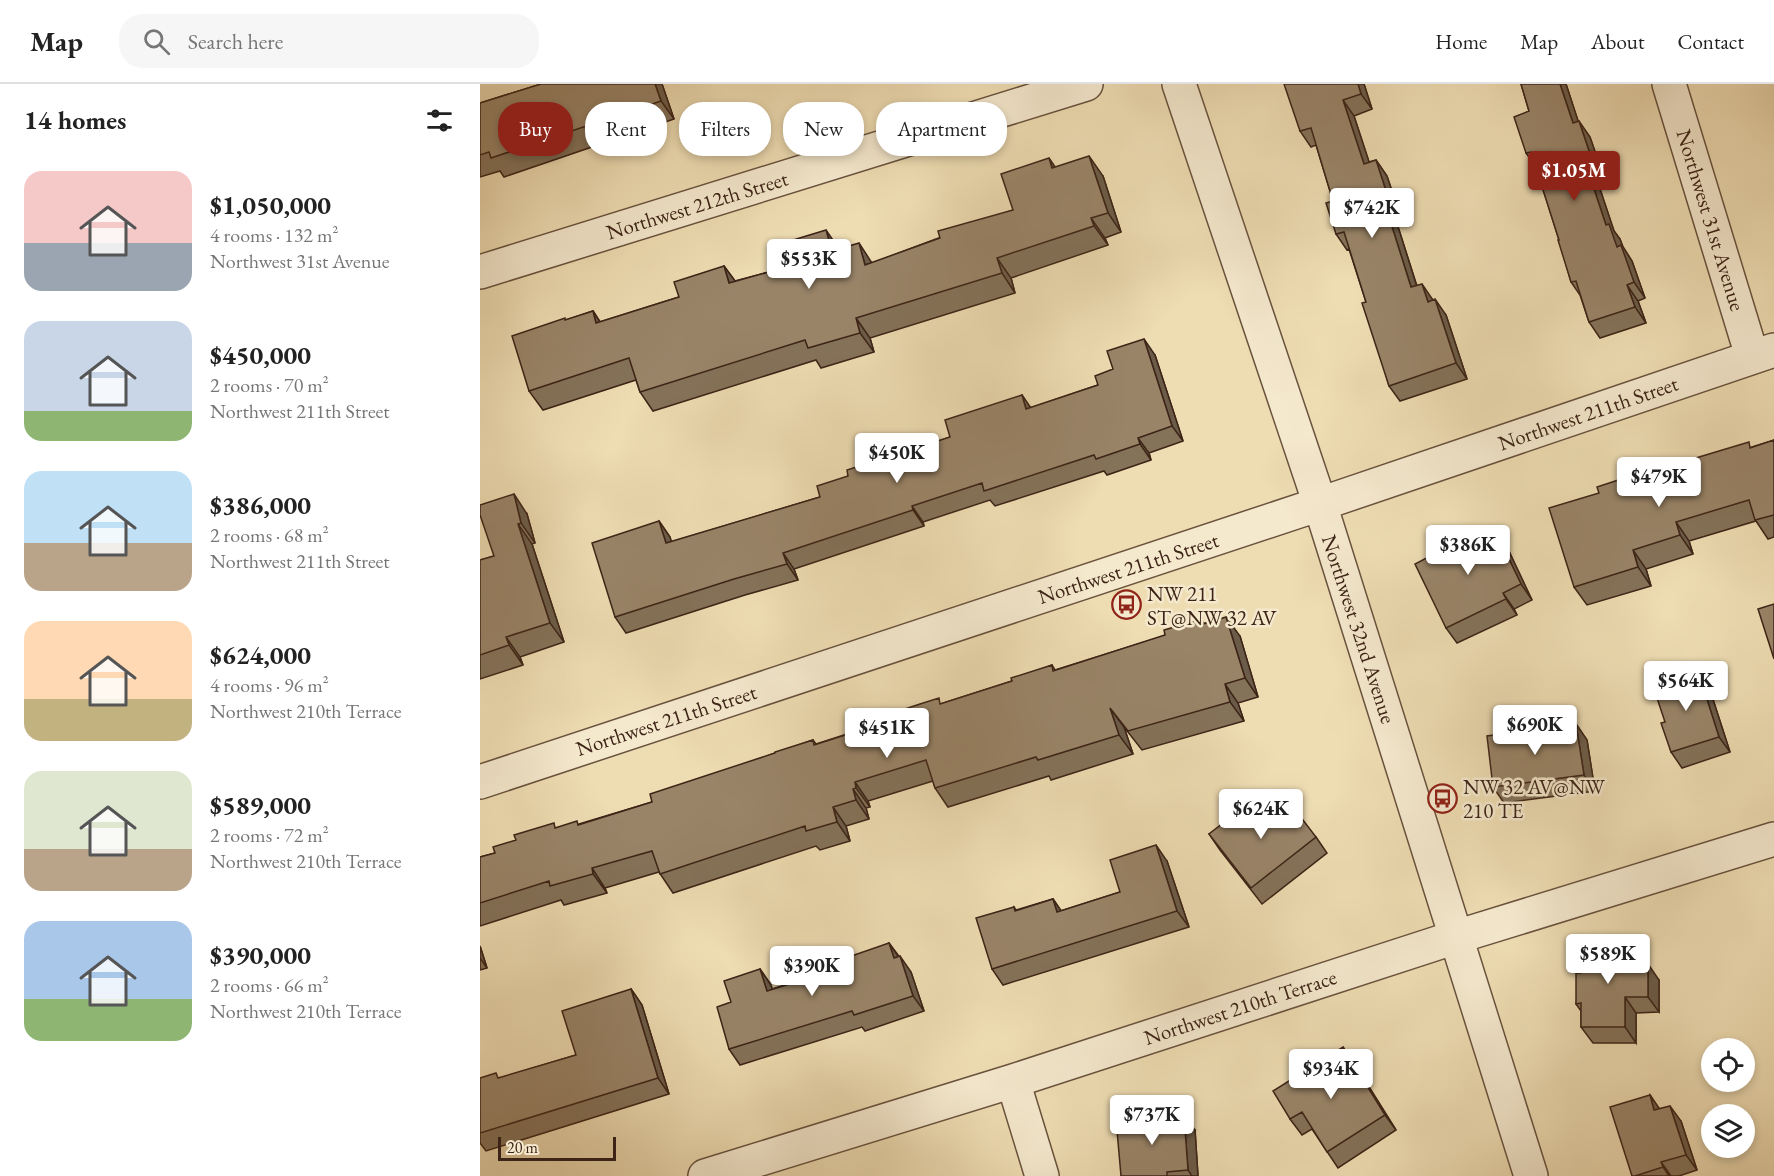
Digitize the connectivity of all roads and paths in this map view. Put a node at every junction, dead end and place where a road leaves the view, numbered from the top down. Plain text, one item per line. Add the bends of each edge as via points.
1 (1086, 84) edge
2 (1179, 84) edge
3 (1669, 84) edge
4 (480, 272) edge
5 (1763, 353) edge
6 (1320, 504) junction
7 (480, 782) edge
8 (1774, 839) edge
9 (1456, 937) junction
10 (1013, 1081) junction
11 (705, 1176) edge
12 (1042, 1176) edge
13 (1531, 1176) edge

1 - 4 street, Northwest 212th Street
2 - 6 street, Northwest 32nd Avenue
3 - 5 street, Northwest 31st Avenue
5 - 6 street, Northwest 211th Street
6 - 7 street, Northwest 211th Street
6 - 9 street, Northwest 32nd Avenue
8 - 9 street, Northwest 210th Terrace
9 - 10 street, Northwest 210th Terrace
9 - 13 street, Northwest 32nd Avenue
10 - 11 street, Northwest 210th Terrace
10 - 12 street

